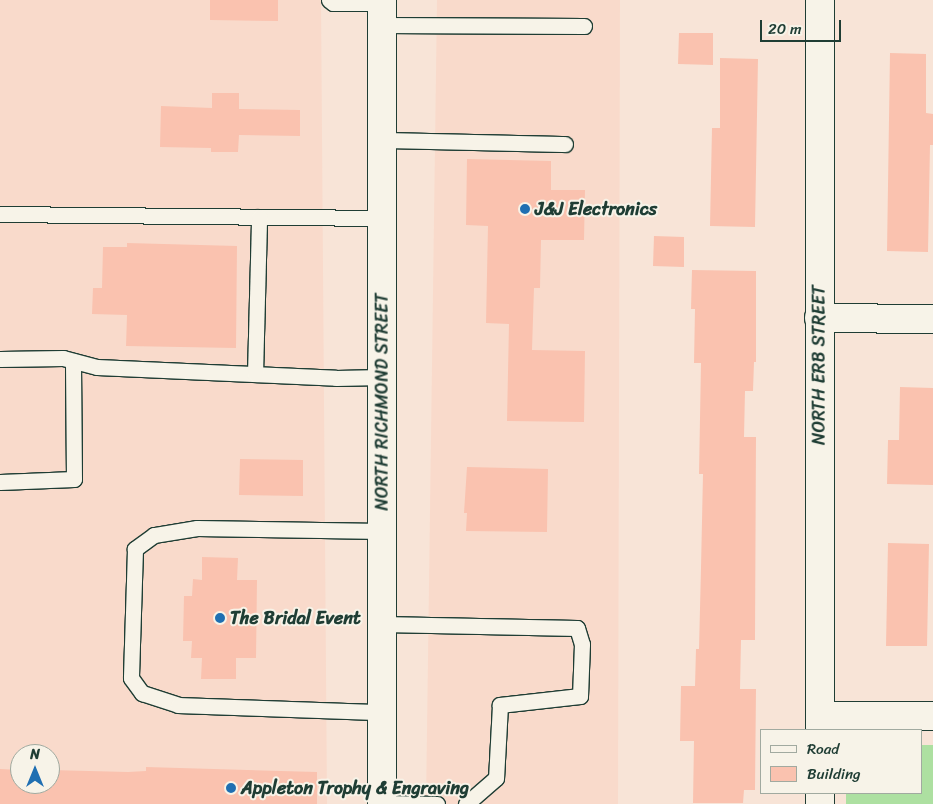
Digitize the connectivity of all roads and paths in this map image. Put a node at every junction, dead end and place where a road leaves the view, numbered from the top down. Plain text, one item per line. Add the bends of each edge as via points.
1 (329, 0) edge
2 (820, 0) edge
3 (382, 10) edge
4 (584, 26) dead end
5 (382, 140) junction
6 (565, 144) dead end
7 (0, 214) edge
8 (259, 217) junction
9 (382, 218) junction
10 (819, 318) junction
11 (933, 319) edge
12 (0, 359) edge
13 (73, 361) junction
14 (255, 374) junction
15 (382, 377) junction
16 (0, 482) edge
17 (382, 532) junction
18 (382, 624) junction
19 (382, 712) junction
20 (933, 716) edge
21 (820, 723) edge
22 (382, 804) edge
23 (437, 804) edge
24 (466, 804) edge

1 - 3 lane
2 - 10 street, NORTH ERB STREET
3 - 4 lane
3 - 5 street, NORTH RICHMOND STREET
5 - 6 lane
5 - 9 street, NORTH RICHMOND STREET
7 - 8 lane
8 - 9 lane
8 - 14 lane
9 - 15 street, NORTH RICHMOND STREET
10 - 11 street
10 - 21 street, NORTH ERB STREET
12 - 13 lane via 63,358
13 - 14 lane via 97,368
13 - 16 lane via 74,479
14 - 15 lane
15 - 17 street, NORTH RICHMOND STREET
17 - 18 street, NORTH RICHMOND STREET
17 - 19 lane via 197,528 154,535 135,549 131,678 142,693 178,705
18 - 19 street, NORTH RICHMOND STREET
18 - 24 lane via 577,628 582,644 580,696 500,706 496,778
19 - 22 street, NORTH RICHMOND STREET
20 - 21 street
22 - 23 lane

